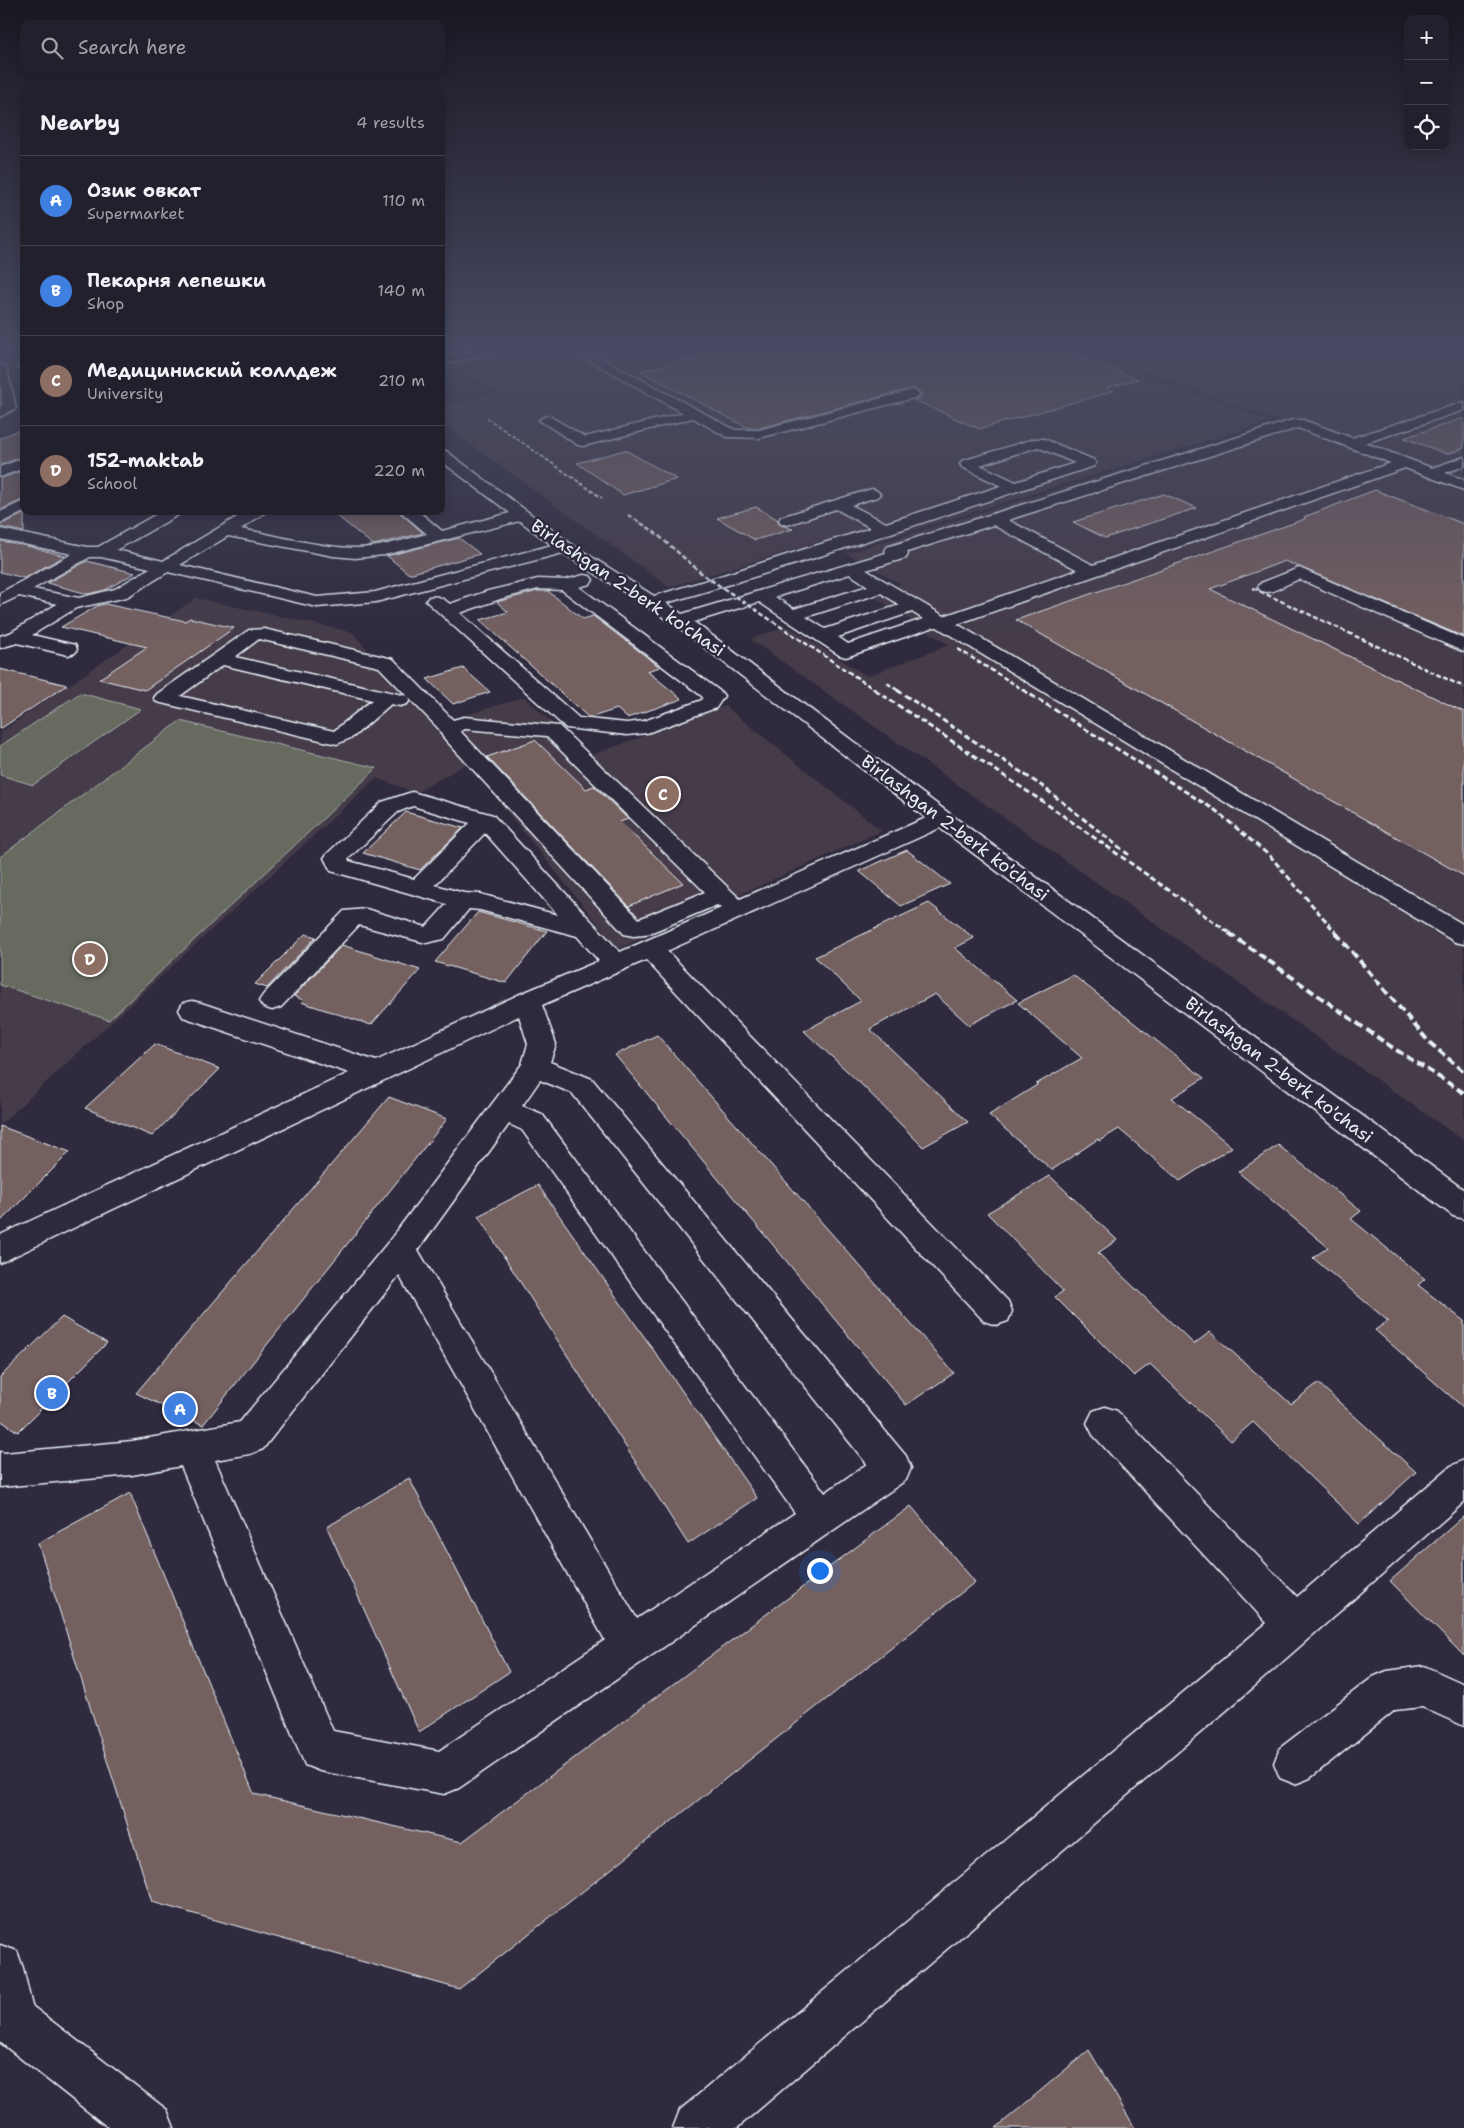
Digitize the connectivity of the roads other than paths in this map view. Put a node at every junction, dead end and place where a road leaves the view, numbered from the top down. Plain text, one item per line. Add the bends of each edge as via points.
1 (1025, 446) edge
2 (1049, 446) edge
3 (1224, 446) edge
4 (1360, 446) edge
5 (445, 457) edge
6 (1464, 461) edge
7 (1405, 463) junction
8 (20, 464) edge
9 (0, 473) edge
10 (1431, 473) junction
11 (1464, 485) edge
12 (1015, 487) junction
13 (872, 494) dead end
14 (836, 504) junction
15 (20, 508) edge
16 (166, 515) edge
17 (252, 515) edge
18 (413, 515) edge
19 (523, 515) junction
20 (0, 518) edge
21 (994, 519) junction
22 (787, 520) dead end
23 (884, 528) junction
24 (227, 530) junction
25 (0, 534) edge
26 (439, 536) junction
27 (565, 547) junction
28 (94, 552) junction
29 (165, 567) junction
30 (850, 568) junction
31 (1092, 571) junction
32 (607, 574) junction
33 (566, 585) junction
34 (417, 586) junction
35 (882, 587) junction
36 (1267, 587) dead end
37 (18, 591) junction
38 (760, 595) junction
39 (0, 600) edge
40 (73, 602) junction
41 (650, 602) junction
42 (913, 606) junction
43 (448, 611) junction
44 (792, 616) junction
45 (680, 620) junction
46 (939, 621) junction
47 (824, 636) junction
48 (8, 640) edge
49 (1464, 646) edge
50 (68, 649) dead end
51 (220, 659) junction
52 (386, 698) junction
53 (424, 702) junction
54 (449, 728) junction
55 (942, 819) junction
56 (485, 820) junction
57 (419, 888) junction
58 (463, 901) junction
59 (729, 902) junction
60 (586, 930) junction
61 (1464, 936) edge
62 (650, 949) junction
63 (615, 964) junction
64 (272, 1001) dead end
65 (527, 1001) junction
66 (192, 1010) dead end
67 (535, 1067) junction
68 (378, 1072) junction
69 (503, 1110) junction
70 (1464, 1208) edge
71 (401, 1249) junction
72 (0, 1250) edge
73 (996, 1311) dead end
74 (1105, 1423) dead end
75 (191, 1447) junction
76 (1, 1471) edge
77 (1464, 1478) edge
78 (821, 1518) junction
79 (1295, 1624) junction
80 (631, 1648) junction
81 (1464, 1705) edge
82 (1295, 1763) dead end
83 (0, 1968) edge
84 (6, 2024) edge
85 (149, 2128) edge
86 (698, 2128) edge

1 - 12 street via 967,464
2 - 12 street via 1089,463
3 - 21 street
4 - 7 street
5 - 19 street, Birlashgan 2-berk ko'chasi
6 - 10 street
7 - 10 street
7 - 31 street
8 - 9 street
10 - 11 street
12 - 23 street
13 - 14 street
14 - 22 street
14 - 23 street
15 - 20 street
16 - 28 street
17 - 24 street
18 - 26 street
19 - 26 street
19 - 27 street, Birlashgan 2-berk ko'chasi
21 - 30 street via 894,551 900,554
21 - 31 street
23 - 41 street
24 - 26 street via 355,553 384,550
24 - 29 street
25 - 28 street
27 - 32 street, Birlashgan 2-berk ko'chasi
27 - 34 street
28 - 29 street
28 - 37 street
29 - 34 street via 318,602 369,598
29 - 40 street via 121,593
30 - 35 street
30 - 38 street
31 - 46 street
32 - 33 street
32 - 41 street, Birlashgan 2-berk ko'chasi
33 - 43 street via 538,584
33 - 43 street via 714,696 709,704 647,727 626,729 573,724
34 - 43 street
35 - 42 street
35 - 44 street
36 - 49 street via 1299,573
37 - 39 street
37 - 40 street
38 - 44 street
38 - 45 street
40 - 48 street
41 - 45 street, Birlashgan 2-berk ko'chasi
42 - 46 street
42 - 47 street
44 - 47 street
45 - 55 street, Birlashgan 2-berk ko'chasi
46 - 47 street via 846,651
46 - 61 street
48 - 50 street
51 - 52 street
51 - 52 street via 164,698 337,738
51 - 53 street via 254,634 264,634 381,660
52 - 53 street
53 - 54 street
54 - 59 street via 464,723 552,730
54 - 59 street via 450,734 633,928
55 - 59 street
55 - 70 street, Birlashgan 2-berk ko'chasi
56 - 57 street
56 - 57 street via 412,799 390,808 336,858 339,866
56 - 60 street
57 - 58 street
58 - 60 street via 480,902
58 - 64 street via 435,932 426,935 366,916 354,917
59 - 62 street
60 - 63 street
62 - 63 street
62 - 73 street
63 - 65 street
65 - 67 street via 542,1044
65 - 68 street
66 - 68 street
67 - 69 street
67 - 78 street via 582,1086 893,1468
68 - 72 street
69 - 71 street
69 - 78 street via 532,1122
71 - 75 street via 250,1437
71 - 80 street
74 - 79 street
75 - 76 street via 132,1458
75 - 80 street via 320,1750 444,1774
77 - 79 street
78 - 80 street
79 - 86 street
81 - 82 street via 1424,1686 1387,1691
83 - 84 street
84 - 85 street

